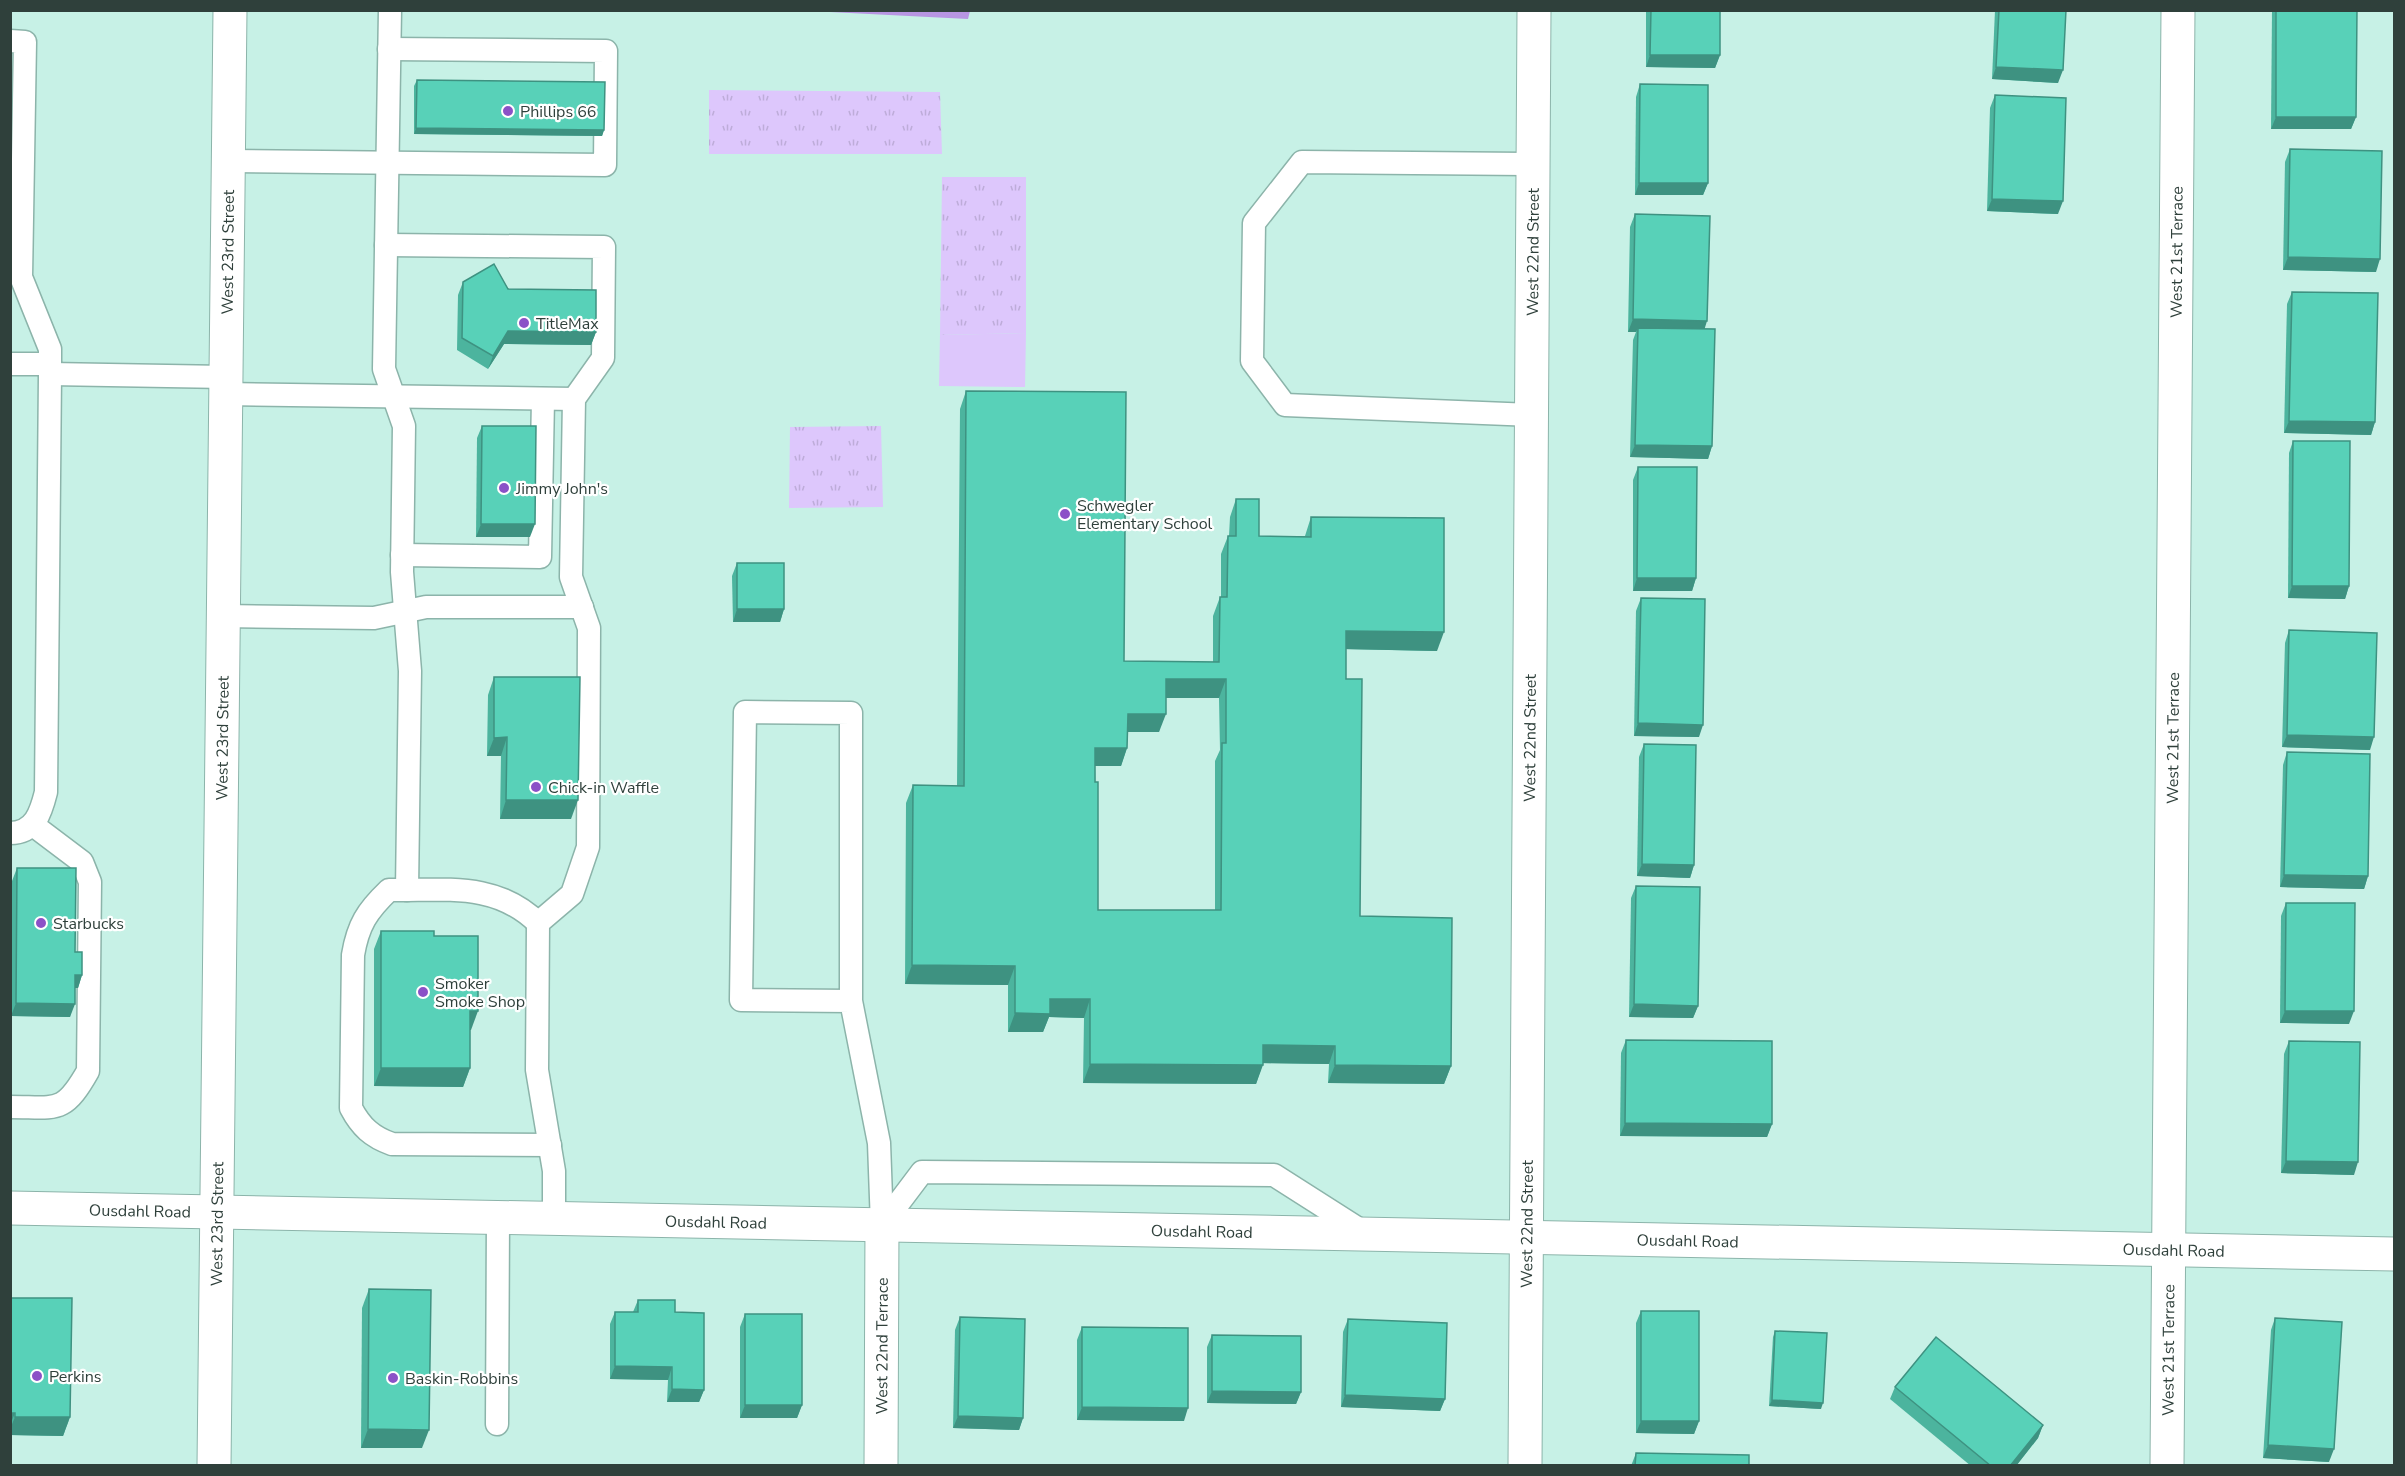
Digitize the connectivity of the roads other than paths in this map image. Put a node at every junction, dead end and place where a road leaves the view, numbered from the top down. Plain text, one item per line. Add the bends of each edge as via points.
1 (230, 10) edge
2 (390, 10) edge
3 (1534, 10) edge
4 (2178, 10) edge
5 (10, 41) edge
6 (389, 49) junction
7 (228, 161) junction
8 (387, 162) junction
9 (1533, 164) junction
10 (386, 245) junction
11 (20, 299) edge
12 (10, 364) edge
13 (50, 369) junction
14 (226, 386) junction
15 (394, 397) junction
16 (543, 399) junction
17 (574, 399) junction
18 (1531, 415) junction
19 (402, 555) junction
20 (582, 607) junction
21 (404, 611) junction
22 (223, 616) junction
23 (33, 825) junction
24 (10, 833) edge
25 (407, 890) junction
26 (538, 922) junction
27 (850, 1001) junction
28 (10, 1107) edge
29 (550, 1145) junction
30 (10, 1208) edge
31 (216, 1212) junction
32 (498, 1217) junction
33 (554, 1218) junction
34 (882, 1225) junction
35 (1367, 1234) junction
36 (1526, 1238) junction
37 (2168, 1250) junction
38 (2394, 1254) edge
39 (497, 1424) dead end
40 (214, 1466) edge
41 (880, 1466) edge
42 (1525, 1466) edge
43 (2167, 1466) edge

1 - 7 street, West 23rd Street
2 - 6 lane
3 - 9 street, West 22nd Street
4 - 37 street, West 21st Terrace
5 - 11 lane via 25,42
6 - 8 lane
6 - 8 lane via 606,51 605,165
7 - 8 lane
7 - 14 street, West 23rd Street
8 - 10 lane
9 - 18 street, West 22nd Street
9 - 18 lane via 1302,162 1254,222 1252,350 1252,361 1285,405
10 - 15 lane via 384,369
10 - 17 lane via 604,247 603,358
11 - 13 lane via 50,349
12 - 13 lane
13 - 14 lane
13 - 23 lane via 46,792 41,814
14 - 15 lane
14 - 22 street, West 23rd Street
15 - 16 lane
15 - 19 lane via 404,426
16 - 17 lane
16 - 19 lane via 540,557
17 - 20 lane via 571,577
18 - 36 street, West 22nd Street
19 - 21 lane
20 - 21 lane via 426,607
20 - 26 lane via 589,628 588,847 572,894
21 - 22 lane via 374,618
21 - 25 lane via 410,672
22 - 31 street, West 23rd Street
23 - 24 lane
23 - 28 lane via 82,862 90,882 88,1071 74,1096 56,1107
25 - 26 lane via 476,891 503,897
25 - 29 lane via 389,890 372,906 357,930 353,955 351,1108 358,1122 375,1138 392,1144
26 - 29 lane via 537,1070
27 - 27 lane via 851,712 745,712 741,1000
27 - 34 lane via 879,1143
29 - 33 lane
30 - 31 street, Ousdahl Road
31 - 32 street, Ousdahl Road
31 - 40 street, West 23rd Street
32 - 33 street, Ousdahl Road
32 - 39 lane
33 - 34 street, Ousdahl Road
34 - 35 street, Ousdahl Road
34 - 35 lane via 922,1172 1274,1175
34 - 41 street, West 22nd Terrace
35 - 36 street, Ousdahl Road
36 - 37 street, Ousdahl Road
36 - 42 street, West 22nd Street
37 - 38 street, Ousdahl Road
37 - 43 street, West 21st Terrace

